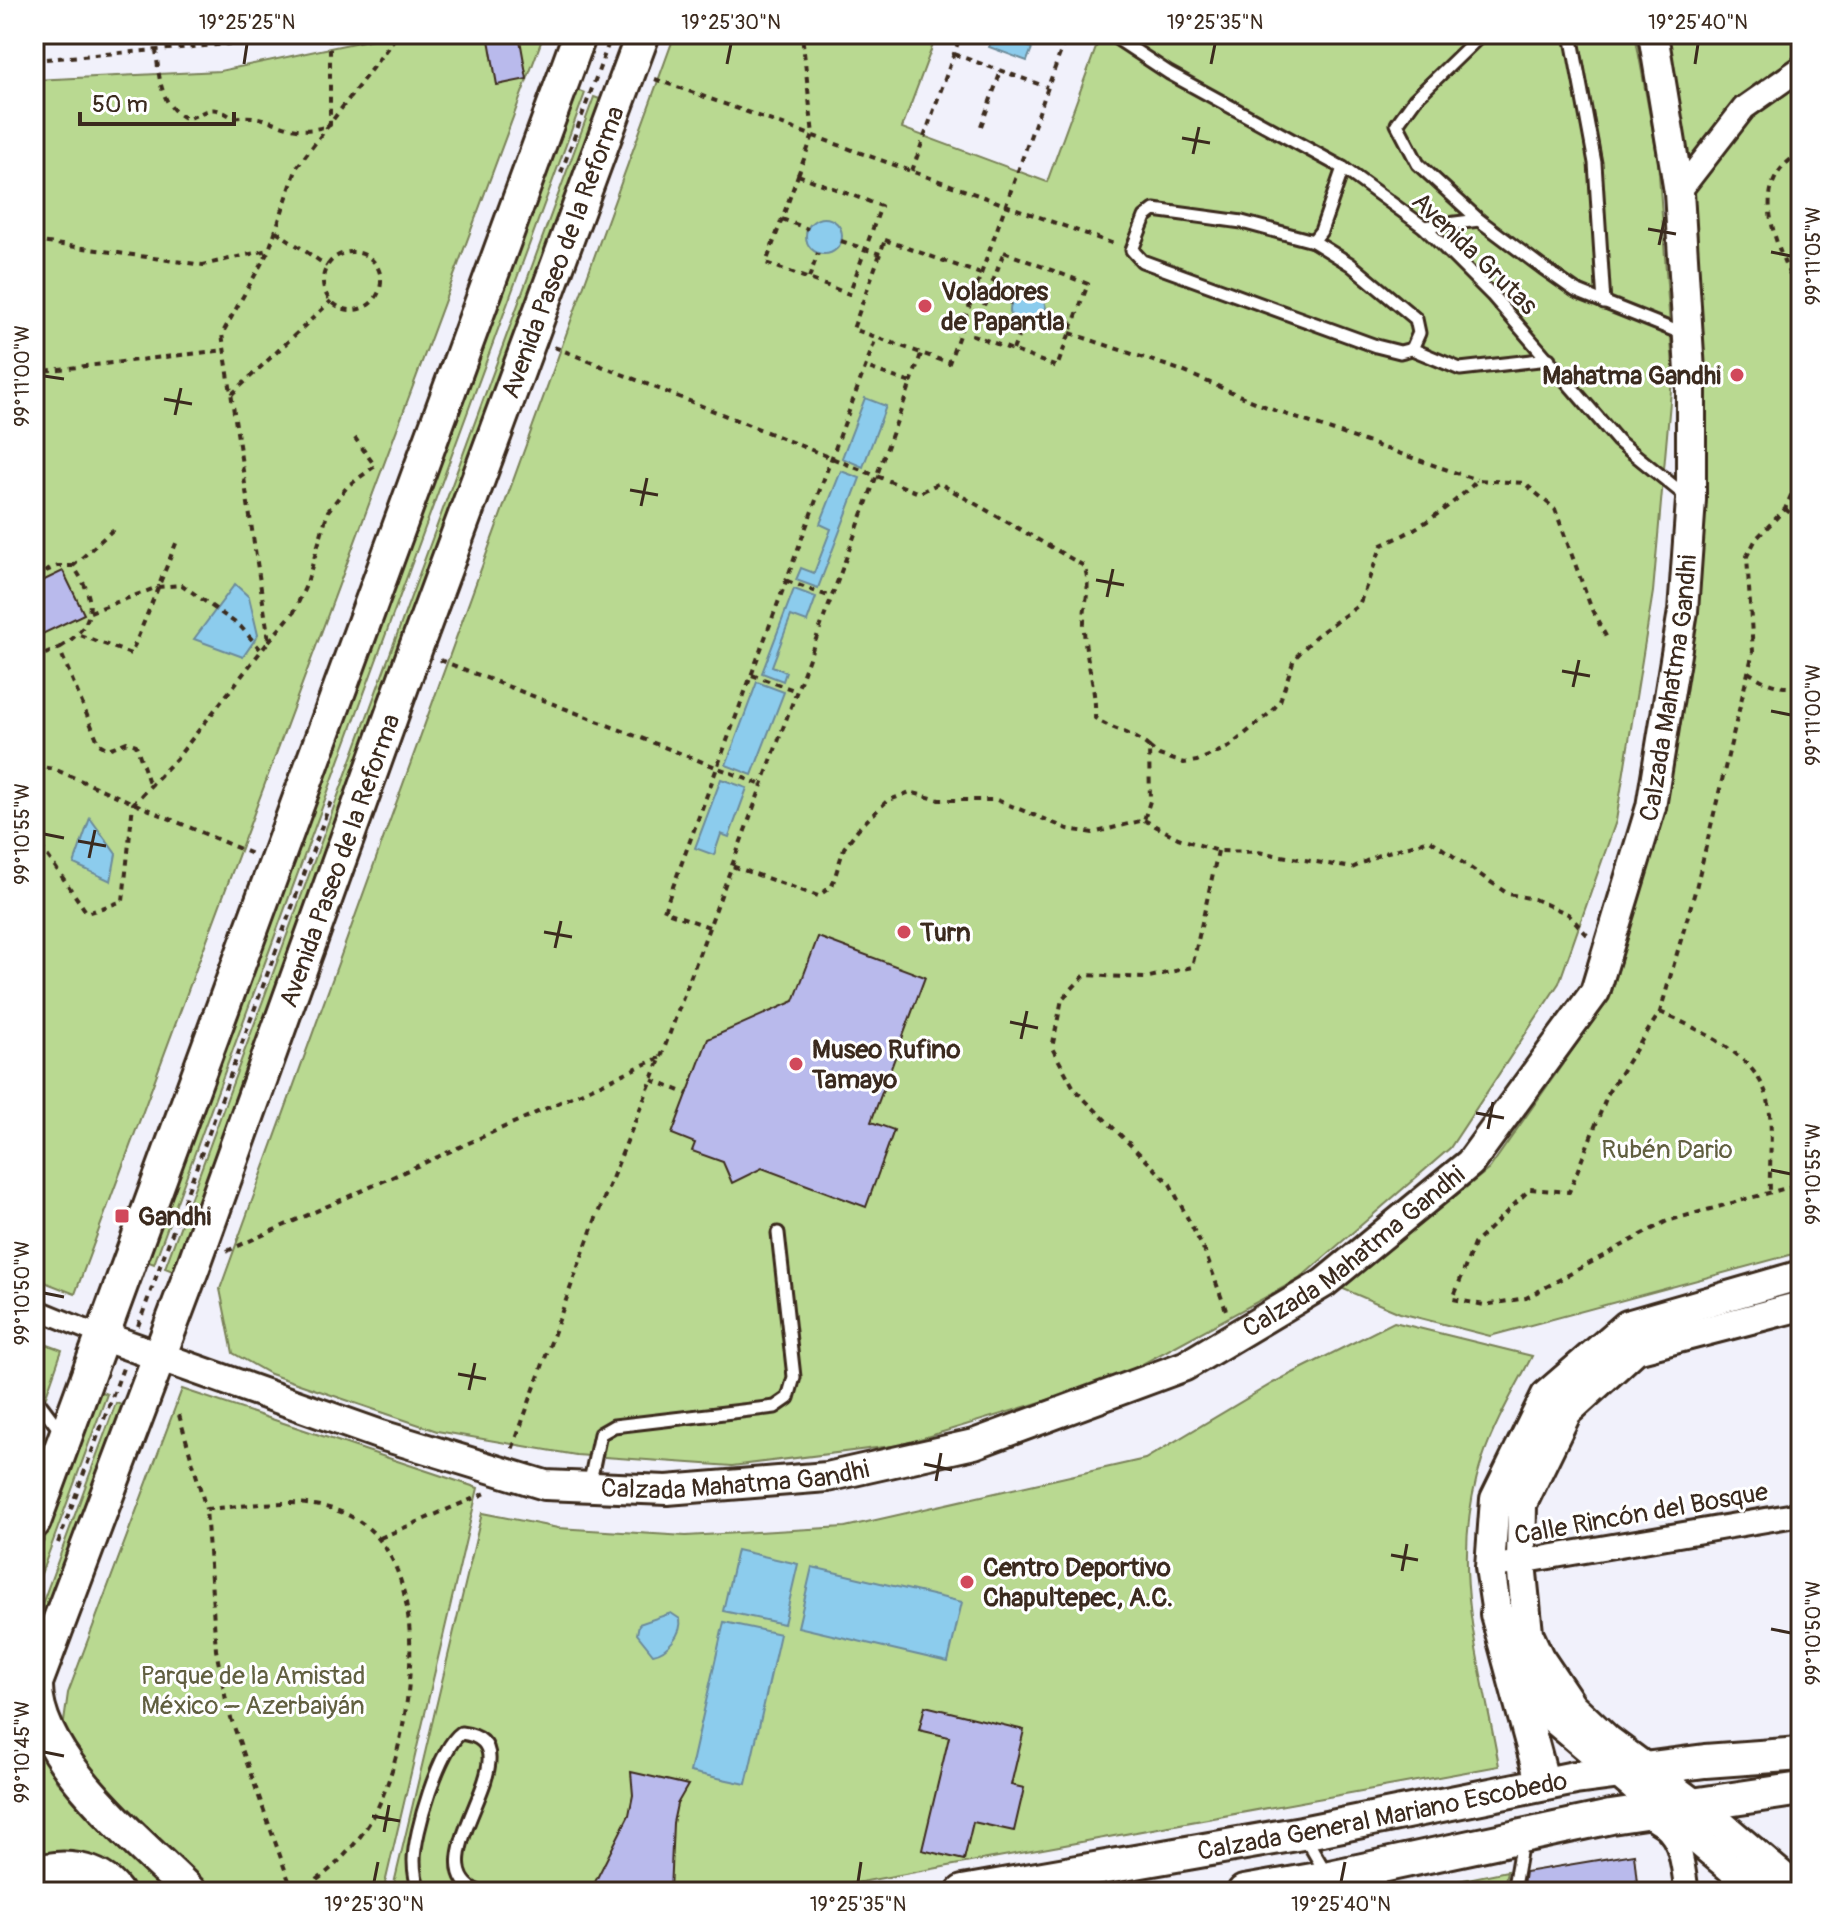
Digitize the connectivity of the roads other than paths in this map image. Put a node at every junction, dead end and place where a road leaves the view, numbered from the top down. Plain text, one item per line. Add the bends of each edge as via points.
1 (643, 34) edge
2 (1110, 34) edge
3 (1482, 34) edge
4 (1571, 34) edge
5 (1653, 34) edge
6 (584, 44) edge
7 (1801, 68) edge
8 (1343, 168) junction
9 (1679, 192) junction
10 (1479, 220) junction
11 (1424, 227) junction
12 (1313, 241) junction
13 (1604, 303) junction
14 (1688, 336) junction
15 (1412, 349) junction
16 (1549, 359) junction
17 (1691, 500) junction
18 (778, 1233) dead end
19 (1801, 1275) edge
20 (1801, 1306) edge
21 (34, 1308) edge
22 (102, 1336) junction
23 (1632, 1337) junction
24 (157, 1356) junction
25 (34, 1396) edge
26 (65, 1437) junction
27 (589, 1486) junction
28 (1801, 1514) edge
29 (34, 1522) edge
30 (1521, 1563) junction
31 (1490, 1567) junction
32 (1497, 1614) junction
33 (35, 1685) edge
34 (1801, 1754) edge
35 (1648, 1768) junction
36 (1614, 1773) junction
37 (1543, 1784) junction
38 (1801, 1789) edge
39 (1667, 1809) junction
40 (1302, 1833) junction
41 (1523, 1837) junction
42 (34, 1874) edge
43 (1334, 1885) edge
44 (116, 1892) edge
45 (190, 1892) edge
46 (420, 1892) edge
47 (479, 1892) edge
48 (963, 1892) edge
49 (1244, 1892) edge
50 (1513, 1892) edge
51 (1687, 1892) edge
52 (1759, 1892) edge
53 (1801, 1892) edge

1 - 24 main road, Avenida Paseo de la Reforma via 616,65 531,338 181,1277
2 - 8 lane, Avenida Grutas
3 - 10 lane via 1415,99 1397,124 1418,164
4 - 13 lane via 1595,163
5 - 9 street, Calzada Mahatma Gandhi
6 - 22 main road
7 - 9 street via 1744,108
8 - 11 lane, Avenida Grutas
8 - 12 lane
9 - 14 street, Calzada Mahatma Gandhi
10 - 11 lane
10 - 13 lane via 1576,291
11 - 16 lane, Avenida Grutas
12 - 15 lane via 1350,264 1416,319 1419,333
12 - 15 lane via 1242,222 1154,210 1145,217 1132,250 1142,261 1376,346
13 - 14 lane
14 - 17 street, Calzada Mahatma Gandhi
15 - 16 lane via 1460,369
16 - 17 lane, Avenida Grutas via 1618,441
17 - 27 street, Calzada Mahatma Gandhi via 1683,611 1651,807 1608,955 1595,992 1470,1163 1324,1283 1185,1366 974,1444 827,1477 667,1490
18 - 27 lane via 794,1377 788,1398 775,1407 614,1426 600,1434
19 - 23 street
20 - 23 street
21 - 22 street
22 - 24 street, Calzada Mahatma Gandhi
22 - 26 main road
23 - 30 street via 1567,1412 1522,1504
23 - 31 street via 1546,1395 1495,1499
24 - 27 street, Calzada Mahatma Gandhi via 381,1435 545,1485
24 - 33 main road, Avenida Paseo de la Reforma
25 - 26 lane
26 - 29 main road
28 - 30 street, Calle Rincón del Bosque
30 - 31 street, Calle Rincón del Bosque
30 - 35 street via 1528,1633 1539,1657 1572,1706
31 - 32 street
32 - 36 street via 1528,1687 1555,1720
32 - 37 main road
33 - 45 main road via 39,1715 67,1768
34 - 35 main road, Calzada General Mariano Escobedo
35 - 36 main road, Calzada General Mariano Escobedo
35 - 39 street
36 - 37 main road, Calzada General Mariano Escobedo
36 - 39 street
37 - 40 main road, Calzada General Mariano Escobedo
38 - 39 main road, Calzada General Mariano Escobedo
39 - 41 main road, Calzada General Mariano Escobedo
39 - 51 street via 1666,1826 1676,1838
39 - 52 street
39 - 53 street
40 - 43 lane
40 - 48 main road, Calzada General Mariano Escobedo
41 - 43 main road, Calzada General Mariano Escobedo
41 - 50 lane
42 - 44 main road via 51,1868 83,1870
43 - 49 main road, Calzada General Mariano Escobedo
46 - 47 lane via 414,1859 418,1839 442,1757 461,1733 485,1743 489,1756 457,1861 458,1877

